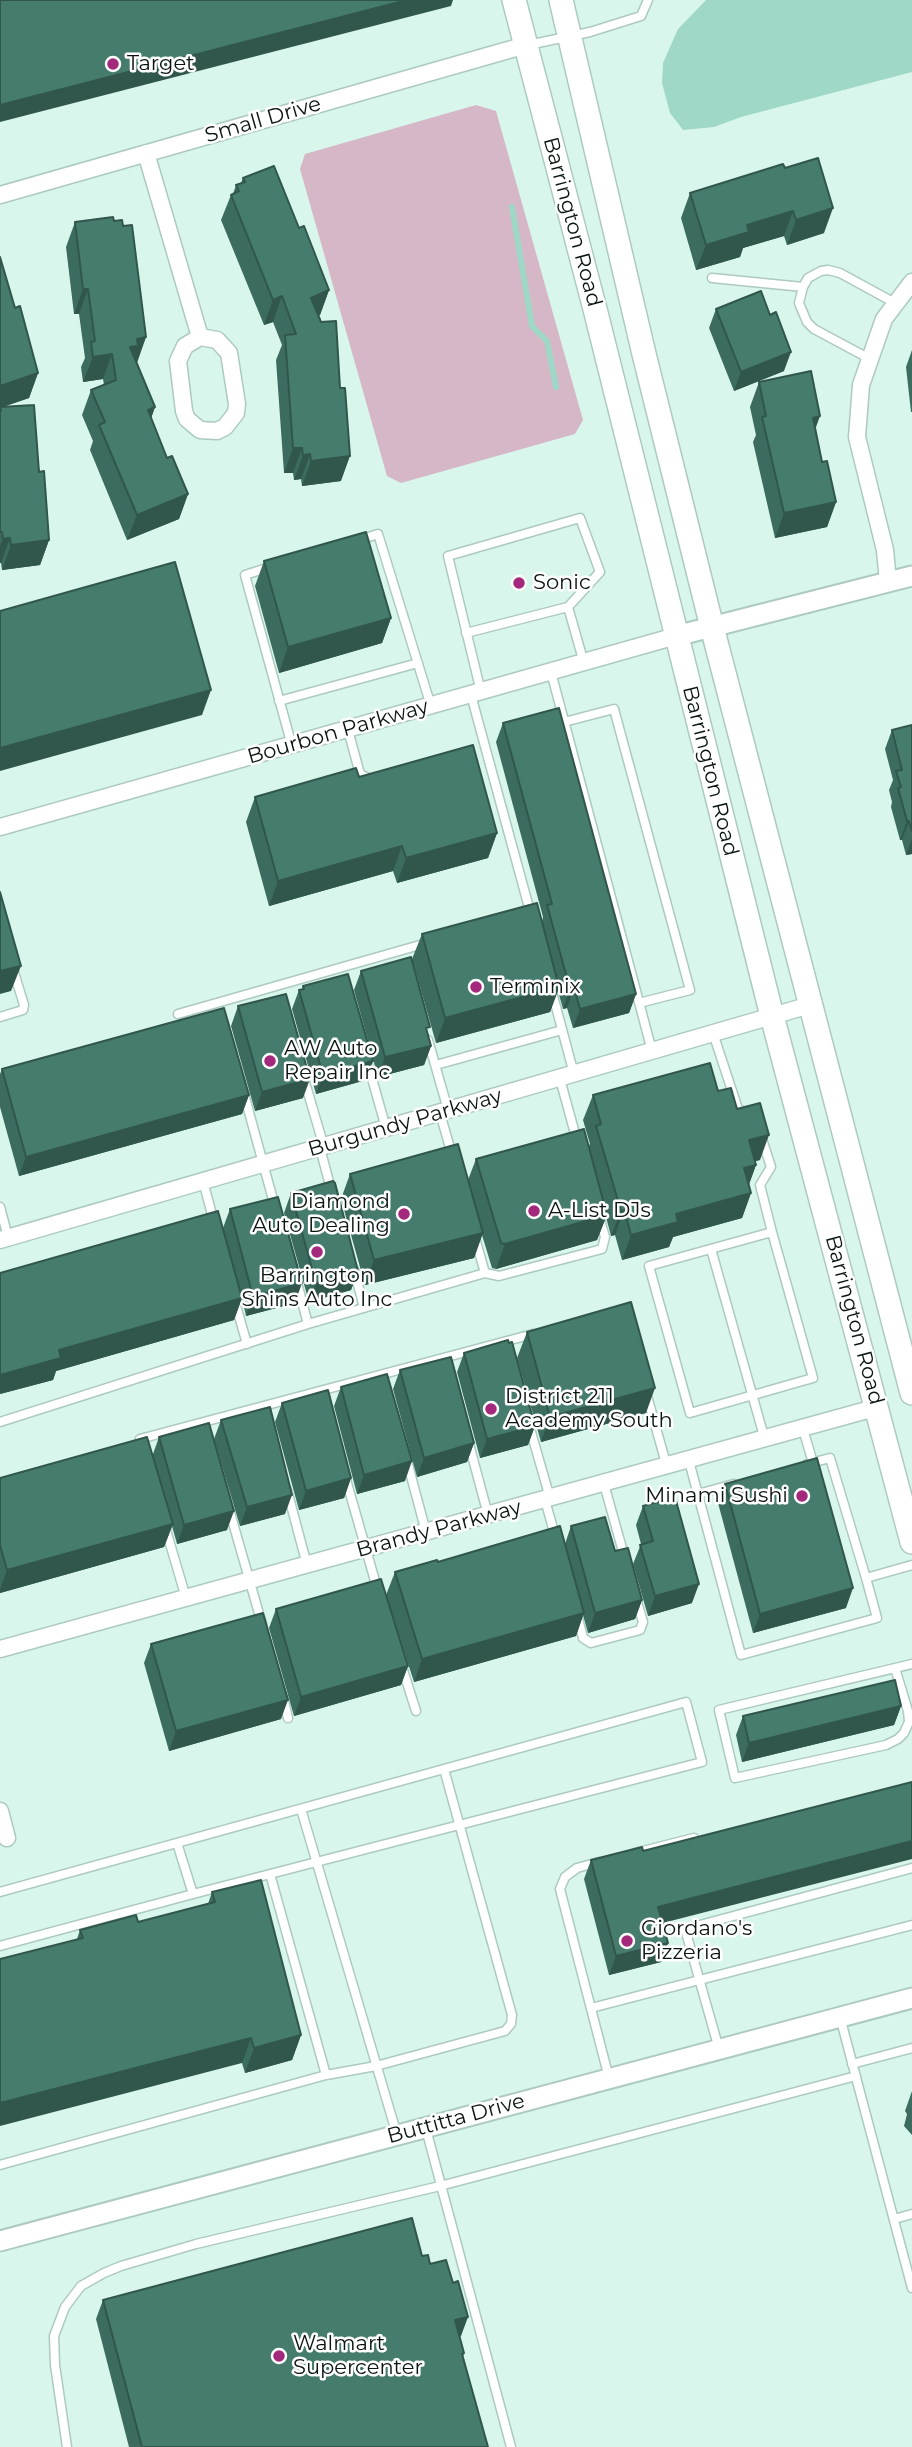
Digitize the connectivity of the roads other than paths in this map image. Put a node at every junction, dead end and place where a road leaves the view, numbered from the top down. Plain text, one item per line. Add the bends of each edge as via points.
1 (514, 0) edge
2 (561, 0) edge
3 (648, 0) edge
4 (570, 36) junction
5 (526, 45) junction
6 (145, 153) junction
7 (0, 195) edge
8 (712, 278) dead end
9 (912, 282) edge
10 (803, 287) junction
11 (895, 303) junction
12 (200, 337) junction
13 (870, 359) junction
14 (352, 542) edge
15 (285, 563) edge
16 (912, 576) edge
17 (888, 582) junction
18 (568, 607) junction
19 (712, 627) junction
20 (466, 633) junction
21 (676, 636) junction
22 (418, 663) junction
23 (584, 663) junction
24 (551, 672) junction
25 (476, 694) junction
26 (279, 701) junction
27 (431, 706) junction
28 (564, 722) junction
29 (348, 730) junction
30 (292, 746) junction
31 (485, 748) junction
32 (473, 751) edge
33 (383, 777) edge
34 (0, 827) edge
35 (530, 912) junction
36 (517, 916) edge
37 (534, 926) edge
38 (441, 939) edge
39 (402, 950) junction
40 (10, 958) edge
41 (406, 962) edge
42 (341, 968) junction
43 (548, 978) edge
44 (345, 981) edge
45 (278, 985) junction
46 (282, 998) edge
47 (218, 1003) junction
48 (639, 1003) junction
49 (810, 1005) junction
50 (178, 1014) dead end
51 (222, 1015) edge
52 (772, 1016) junction
53 (0, 1017) edge
54 (425, 1027) edge
55 (562, 1030) junction
56 (713, 1033) junction
57 (363, 1048) edge
58 (652, 1052) junction
59 (436, 1065) junction
60 (303, 1073) edge
61 (567, 1077) junction
62 (240, 1079) edge
63 (444, 1111) junction
64 (755, 1117) edge
65 (386, 1129) junction
66 (759, 1130) edge
67 (579, 1145) edge
68 (322, 1147) junction
69 (263, 1164) junction
70 (455, 1166) edge
71 (203, 1181) junction
72 (335, 1202) edge
73 (0, 1207) edge
74 (598, 1211) edge
75 (278, 1217) edge
76 (216, 1229) edge
77 (772, 1232) junction
78 (474, 1233) edge
79 (4, 1238) edge
80 (711, 1249) junction
81 (350, 1255) edge
82 (293, 1271) edge
83 (485, 1273) junction
84 (234, 1297) edge
85 (365, 1308) junction
86 (308, 1324) junction
87 (545, 1330) edge
88 (506, 1341) junction
89 (247, 1344) junction
90 (509, 1354) edge
91 (446, 1357) junction
92 (449, 1370) edge
93 (382, 1374) junction
94 (386, 1387) edge
95 (645, 1388) edge
96 (323, 1390) junction
97 (912, 1393) edge
98 (751, 1395) junction
99 (326, 1404) edge
100 (264, 1406) junction
101 (877, 1408) junction
102 (268, 1419) edge
103 (528, 1420) edge
104 (0, 1422) edge
105 (203, 1423) junction
106 (803, 1429) junction
107 (207, 1436) edge
108 (467, 1436) edge
109 (140, 1440) junction
110 (765, 1440) junction
111 (128, 1443) edge
112 (144, 1453) edge
113 (404, 1453) edge
114 (690, 1461) junction
115 (813, 1463) junction
116 (800, 1466) edge
117 (667, 1467) junction
118 (344, 1470) edge
119 (750, 1480) edge
120 (604, 1484) junction
121 (286, 1485) edge
122 (698, 1494) junction
123 (547, 1499) junction
124 (227, 1502) edge
125 (488, 1515) junction
126 (163, 1519) edge
127 (426, 1532) junction
128 (912, 1542) edge
129 (365, 1549) junction
130 (559, 1551) edge
131 (307, 1564) junction
132 (912, 1564) edge
133 (628, 1572) edge
134 (866, 1578) junction
135 (250, 1580) junction
136 (636, 1597) edge
137 (186, 1598) junction
138 (380, 1599) edge
139 (574, 1602) edge
140 (264, 1630) edge
141 (0, 1649) edge
142 (400, 1661) edge
143 (912, 1664) edge
144 (895, 1668) junction
145 (281, 1693) edge
146 (416, 1711) dead end
147 (288, 1718) dead end
148 (444, 1769) junction
149 (301, 1809) junction
150 (0, 1811) edge
151 (459, 1825) junction
152 (698, 1838) edge
153 (4, 1841) edge
154 (177, 1843) junction
155 (631, 1854) edge
156 (604, 1861) edge
157 (316, 1862) junction
158 (912, 1868) edge
159 (270, 1874) junction
160 (0, 1892) edge
161 (193, 1894) junction
162 (912, 1925) edge
163 (0, 1946) edge
164 (699, 1981) junction
165 (912, 1998) edge
166 (591, 2008) junction
167 (840, 2017) junction
168 (912, 2048) edge
169 (719, 2049) junction
170 (852, 2064) junction
171 (376, 2066) junction
172 (326, 2075) junction
173 (856, 2076) junction
174 (609, 2078) junction
175 (425, 2127) junction
176 (397, 2135) junction
177 (0, 2165) edge
178 (440, 2186) junction
179 (912, 2214) edge
180 (894, 2219) junction
181 (0, 2241) edge
182 (909, 2268) edge
183 (912, 2288) edge
184 (67, 2447) edge
185 (511, 2447) edge

1 - 5 main road, Barrington Road
2 - 4 main road, Barrington Road
3 - 4 lane via 641,16
4 - 5 lane
4 - 19 main road, Barrington Road
5 - 6 street, Small Drive
5 - 21 main road, Barrington Road
6 - 7 street, Small Drive
6 - 12 street
8 - 10 lane
9 - 11 street
10 - 11 lane via 808,278 828,270
10 - 13 lane via 799,303 807,322
11 - 13 street via 884,319
12 - 12 street via 185,346 178,361 184,411 200,430 217,431 236,413 229,353 217,340
13 - 17 street via 861,385 857,437 885,550
14 - 22 lane via 378,534
15 - 26 lane via 245,575
16 - 17 street
17 - 19 street
18 - 20 lane
18 - 20 lane via 600,572 580,518 447,556
18 - 23 lane
19 - 21 street
19 - 49 main road, Barrington Road
20 - 25 lane
21 - 23 street, Bourbon Parkway
21 - 52 main road, Barrington Road
22 - 26 lane
22 - 27 lane
23 - 24 street, Bourbon Parkway
24 - 25 street, Bourbon Parkway
24 - 28 lane
25 - 27 street, Bourbon Parkway
25 - 31 lane
26 - 30 lane
27 - 29 street, Bourbon Parkway
28 - 48 lane
28 - 48 lane via 614,709 687,977 690,990
29 - 30 street, Bourbon Parkway
29 - 33 lane via 360,774 370,781
30 - 34 street, Bourbon Parkway
31 - 32 lane
31 - 35 lane
35 - 36 lane
35 - 37 lane
38 - 39 lane
39 - 41 lane
39 - 42 lane
40 - 53 lane via 24,1005 23,1010
42 - 44 lane
42 - 45 lane
43 - 55 lane
45 - 46 lane
45 - 47 lane
47 - 50 lane
47 - 51 lane
48 - 58 lane
49 - 52 street, Burgundy Parkway
49 - 97 main road, Barrington Road
52 - 56 street, Burgundy Parkway
52 - 101 main road, Barrington Road
54 - 59 lane
55 - 59 lane
55 - 61 lane
56 - 58 street, Burgundy Parkway
56 - 64 lane via 738,1109
57 - 65 lane
58 - 61 street, Burgundy Parkway
59 - 63 lane
60 - 68 lane
61 - 63 street, Burgundy Parkway
61 - 67 lane
62 - 69 lane
63 - 65 street, Burgundy Parkway
63 - 70 lane
65 - 68 street, Burgundy Parkway
66 - 77 lane via 771,1167 760,1185
68 - 69 street, Burgundy Parkway
68 - 72 lane
69 - 71 street, Burgundy Parkway
69 - 75 lane
71 - 76 lane
71 - 79 street, Burgundy Parkway
73 - 79 lane
74 - 83 lane via 605,1237 602,1249 499,1276
77 - 80 lane
77 - 98 lane via 813,1378
78 - 83 lane
80 - 98 lane
80 - 98 lane via 649,1266 690,1413
81 - 85 lane
82 - 86 lane
83 - 85 lane
84 - 89 lane
85 - 86 lane
86 - 89 lane
87 - 88 lane
88 - 90 lane
88 - 91 lane
89 - 104 lane
91 - 92 lane
91 - 93 lane
93 - 94 lane
93 - 96 lane
95 - 117 lane
96 - 99 lane
96 - 100 lane
98 - 110 lane
100 - 102 lane
100 - 105 lane
101 - 106 street, Brandy Parkway
101 - 128 main road, Barrington Road
103 - 123 lane
105 - 107 lane
105 - 109 lane
106 - 110 street, Brandy Parkway
106 - 115 lane
108 - 125 lane
109 - 111 lane
109 - 112 lane
110 - 114 street, Brandy Parkway
113 - 127 lane
114 - 117 street, Brandy Parkway
114 - 122 lane
115 - 116 lane
115 - 134 lane via 830,1458
117 - 120 street, Brandy Parkway
118 - 129 lane
119 - 122 lane
120 - 123 street, Brandy Parkway
120 - 133 lane
121 - 131 lane
122 - 134 lane via 741,1655 877,1618
123 - 125 street, Brandy Parkway
123 - 130 lane
124 - 135 lane
125 - 127 street, Brandy Parkway
126 - 137 lane
127 - 129 street, Brandy Parkway
129 - 131 street, Brandy Parkway
129 - 138 lane
131 - 135 street, Brandy Parkway
132 - 134 lane
135 - 137 street, Brandy Parkway
135 - 140 lane
136 - 139 lane via 643,1622 640,1630 591,1643 583,1638
137 - 141 street, Brandy Parkway
142 - 146 lane
143 - 144 lane
144 - 144 lane via 719,1710 735,1777 898,1739 909,1722
145 - 147 lane
148 - 149 lane
148 - 151 lane
148 - 151 lane via 686,1702 702,1762
149 - 154 lane
149 - 157 lane
150 - 153 street
151 - 157 lane
151 - 171 lane via 511,2024 505,2031
152 - 155 lane
154 - 160 lane
154 - 161 lane
156 - 166 lane via 577,1868 565,1877 560,1889
157 - 159 lane
157 - 171 lane
158 - 164 lane via 685,1929
159 - 161 lane
159 - 172 lane
161 - 163 lane
162 - 164 lane
164 - 166 lane
164 - 169 lane
165 - 167 street, Buttitta Drive
166 - 174 lane
167 - 169 street, Buttitta Drive
167 - 170 lane
168 - 170 lane
169 - 174 street, Buttitta Drive
170 - 173 lane
171 - 172 lane
171 - 176 lane
172 - 177 lane
173 - 178 lane
173 - 180 lane
174 - 175 street, Buttitta Drive
175 - 176 street, Buttitta Drive
175 - 178 lane
176 - 181 street, Buttitta Drive
178 - 184 lane via 171,2251 121,2266 81,2286 65,2307 54,2336
178 - 185 lane
179 - 180 lane
180 - 182 lane
182 - 183 lane

